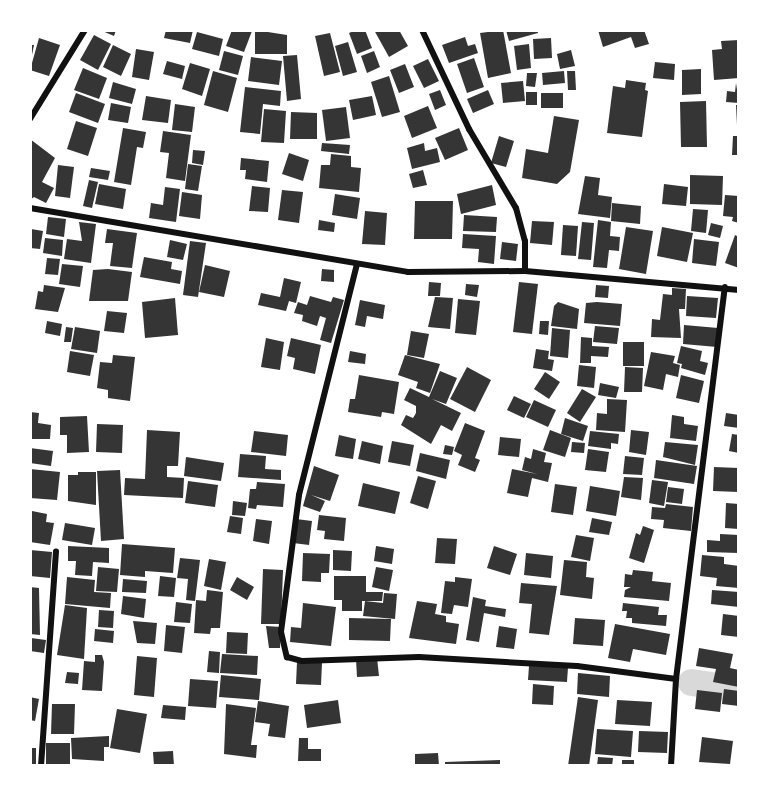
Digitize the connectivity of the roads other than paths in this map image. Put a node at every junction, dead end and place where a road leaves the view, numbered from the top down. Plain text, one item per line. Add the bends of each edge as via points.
1 (85, 30) edge
2 (422, 30) edge
3 (30, 119) edge
4 (30, 208) edge
5 (357, 264) junction
6 (525, 271) junction
7 (725, 287) junction
8 (739, 290) edge
9 (56, 552) dead end
10 (676, 679) junction
11 (41, 766) edge
12 (671, 766) edge

1 - 3 street
2 - 6 street via 470,129 516,208 525,241
4 - 5 street
5 - 6 street via 408,272
5 - 10 street via 299,495 281,632 287,657 302,661 419,657 577,666
6 - 7 street
7 - 8 street
7 - 10 street
9 - 11 street
10 - 12 street

